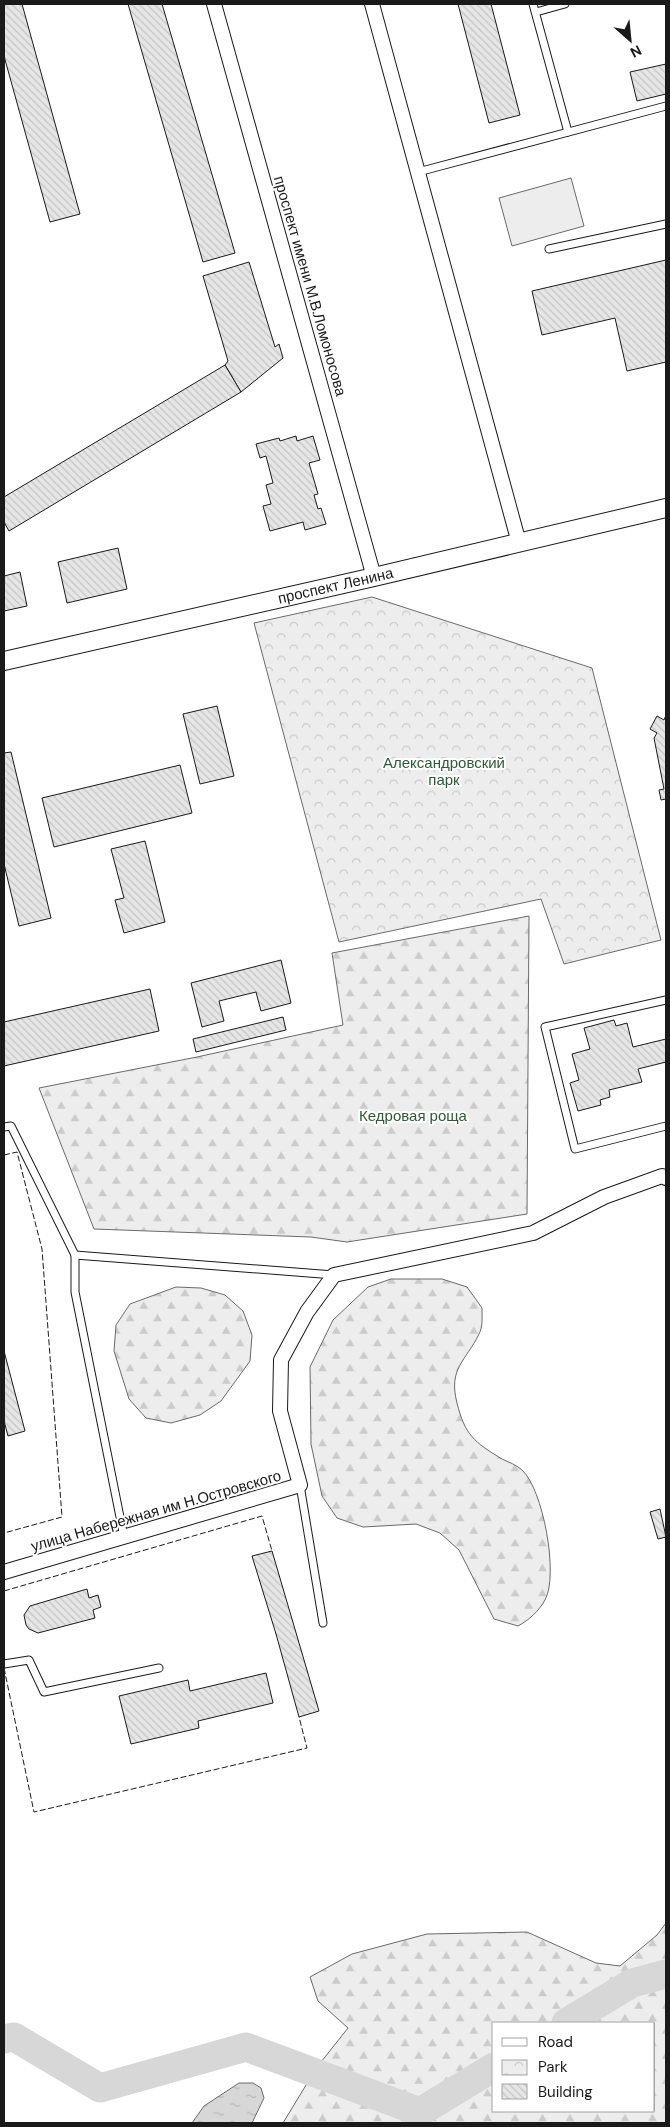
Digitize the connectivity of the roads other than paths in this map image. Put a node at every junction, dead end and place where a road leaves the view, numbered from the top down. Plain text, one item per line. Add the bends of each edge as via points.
1 (214, 4) edge
2 (372, 4) edge
3 (533, 4) edge
4 (566, 4) edge
5 (536, 12) junction
6 (666, 106) edge
7 (568, 132) junction
8 (418, 172) junction
9 (666, 224) edge
10 (549, 249) dead end
11 (666, 508) edge
12 (519, 543) junction
13 (374, 577) junction
14 (4, 661) edge
15 (666, 1000) edge
16 (666, 1126) edge
17 (4, 1127) edge
18 (666, 1178) edge
19 (75, 1255) junction
20 (334, 1275) junction
21 (300, 1485) junction
22 (124, 1538) junction
23 (4, 1572) edge
24 (323, 1623) dead end
25 (4, 1664) edge
26 (159, 1668) dead end

1 - 13 street, проспект имени М.В.Ломоносова
2 - 8 street
3 - 5 lane
4 - 5 lane
5 - 7 lane
6 - 7 lane
7 - 8 lane
8 - 12 street
9 - 10 lane
11 - 12 street, проспект Ленина
12 - 13 street, проспект Ленина
13 - 14 street, проспект Ленина
15 - 16 lane via 545,1028 575,1149
17 - 19 lane via 11,1126
18 - 20 street via 662,1176 604,1197 533,1233
19 - 20 lane
19 - 22 lane via 75,1292
20 - 21 street, улица Набережная им Н.Островского via 307,1312 281,1360 280,1410
21 - 22 street, улица Набережная им Н.Островского
21 - 24 lane
22 - 23 street, улица Набережная им Н.Островского
25 - 26 lane via 29,1660 44,1692

